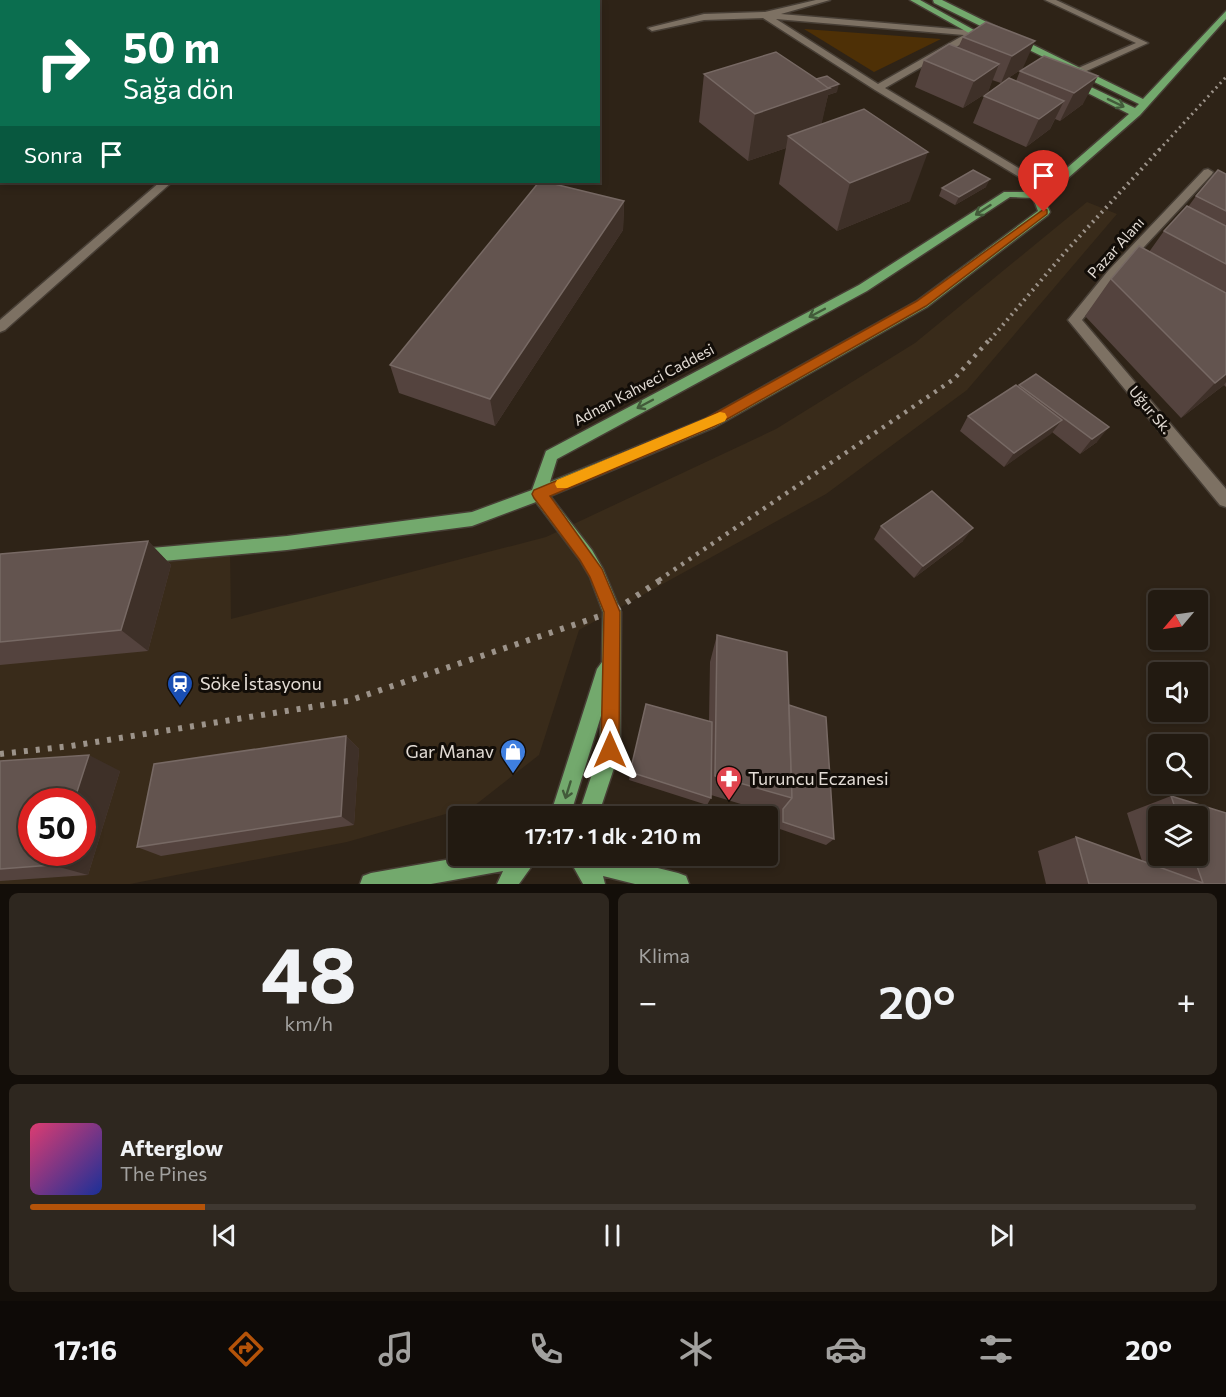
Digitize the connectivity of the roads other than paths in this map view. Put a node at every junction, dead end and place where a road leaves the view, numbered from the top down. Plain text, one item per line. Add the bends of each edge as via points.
1 (826, 0) edge
2 (914, 0) edge
3 (934, 0) edge
4 (1049, 0) edge
5 (1226, 14) edge
6 (765, 15) junction
7 (652, 28) dead end
8 (974, 33) junction
9 (995, 43) edge
10 (1079, 71) junction
11 (1065, 78) edge
12 (878, 88) junction
13 (1144, 103) junction
14 (1136, 113) junction
15 (1208, 172) dead end
16 (165, 183) edge
17 (1042, 192) junction
18 (1075, 321) joint
19 (0, 327) edge
20 (540, 494) junction
21 (1226, 501) edge
22 (126, 557) edge
23 (610, 654) junction
24 (563, 806) edge
25 (591, 806) edge
26 (473, 866) edge
27 (517, 866) edge
28 (585, 866) edge
29 (613, 866) edge
30 (371, 884) edge
31 (508, 884) edge
32 (594, 884) edge
33 (678, 884) edge

1 - 6 street
2 - 8 main road
3 - 10 main road
4 - 10 street via 1143,43
5 - 13 main road
6 - 7 street via 704,17
6 - 8 street
6 - 12 street
8 - 9 main road
8 - 12 street
10 - 13 main road
11 -> 14 main road
12 - 17 street
13 - 14 main road
14 - 17 main road
15 - 18 street, Pazar Alanı via 1189,202
16 - 19 street
17 - 20 main road via 1044,212 922,304 710,423
17 -> 20 main road, Adnan Kahveci Caddesi via 1008,194 863,288 551,455
18 - 21 street, Uğur Sk.
20 - 22 main road via 472,519 287,543
20 - 23 main road via 597,574 612,612
23 -> 24 main road
23 - 25 main road via 610,750
26 - 30 main road
27 - 31 main road
28 - 32 main road
29 - 33 main road

